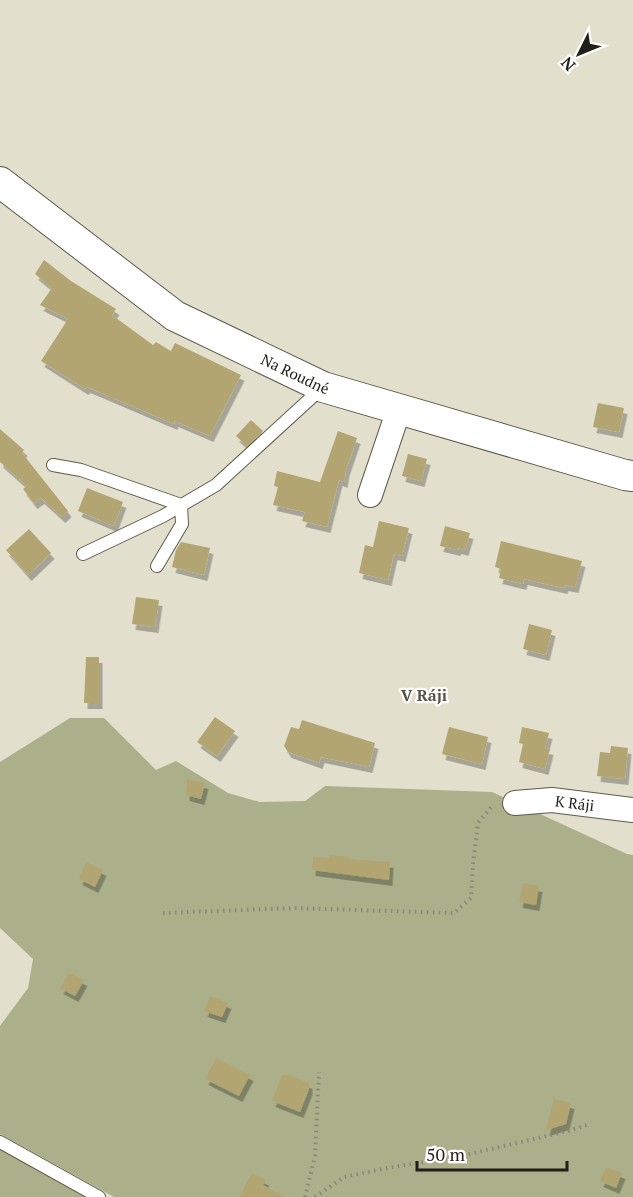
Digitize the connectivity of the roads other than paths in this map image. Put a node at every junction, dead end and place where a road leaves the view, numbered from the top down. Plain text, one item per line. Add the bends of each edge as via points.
1 (0, 182) edge
2 (323, 387) junction
3 (399, 409) junction
4 (53, 465) dead end
5 (633, 476) edge
6 (370, 495) dead end
7 (181, 505) junction
8 (82, 554) dead end
9 (157, 566) dead end
10 (515, 803) road end
11 (633, 810) edge
12 (0, 1142) edge
13 (99, 1197) edge

1 - 2 street, Na Roudné via 175,316
2 - 3 street, Na Roudné
2 - 7 lane via 216,485
3 - 5 street, Na Roudné
3 - 6 street
4 - 7 lane via 81,470
7 - 8 lane
7 - 9 lane via 182,524
10 - 11 street, K Ráji via 552,800
12 - 13 lane

